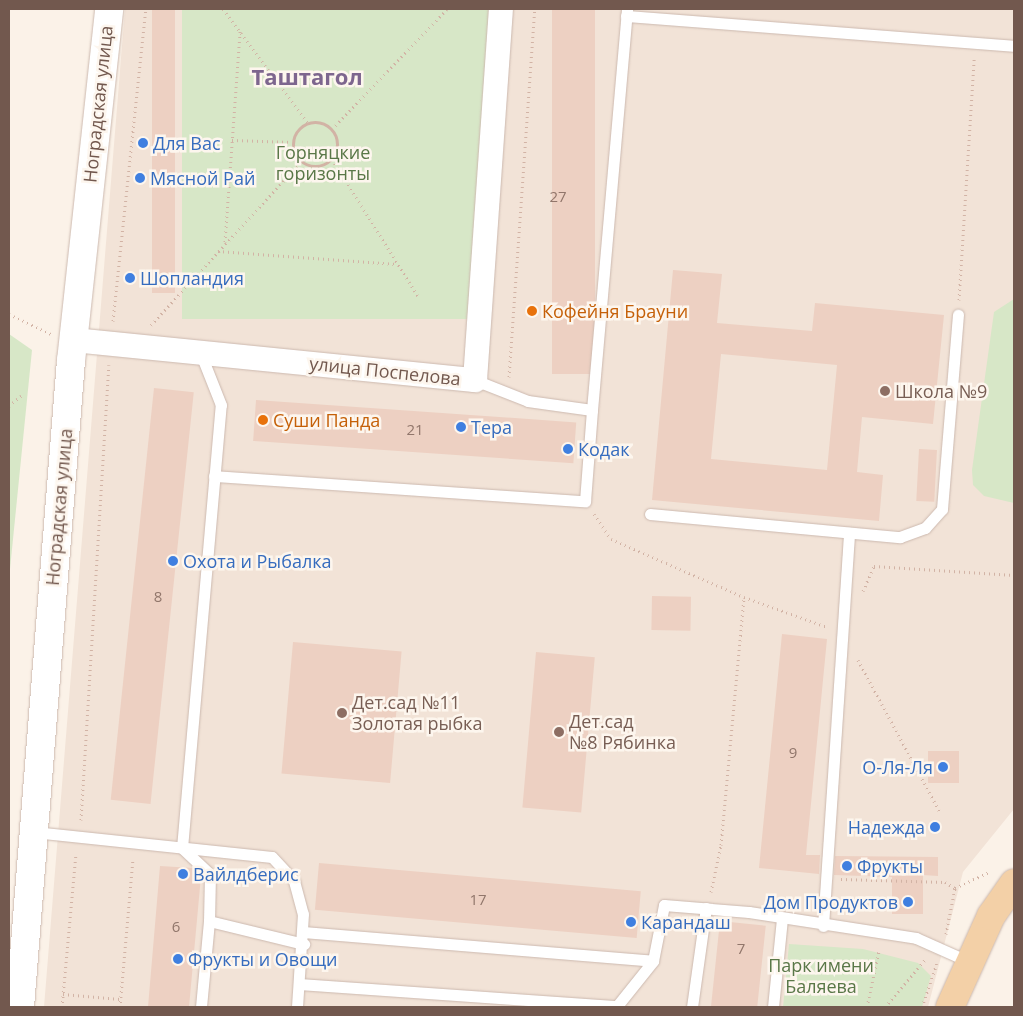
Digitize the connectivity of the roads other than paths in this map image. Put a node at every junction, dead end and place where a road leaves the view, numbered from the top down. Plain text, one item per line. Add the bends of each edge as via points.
1 (108, 9) edge
2 (501, 9) edge
3 (626, 12) edge
4 (1014, 46) edge
5 (958, 315) road end
6 (74, 340) junction
7 (200, 351) junction
8 (475, 380) junction
9 (592, 410) junction
10 (214, 476) junction
11 (650, 514) dead end
12 (849, 533) junction
13 (32, 832) junction
14 (182, 848) junction
15 (1006, 876) edge
16 (706, 908) junction
17 (782, 918) junction
18 (209, 921) junction
19 (823, 926) junction
20 (303, 932) junction
21 (304, 944) junction
22 (653, 961) junction
23 (970, 962) junction
24 (299, 984) junction
25 (20, 1007) edge
26 (201, 1007) edge
27 (296, 1007) edge
28 (692, 1007) edge
29 (773, 1007) edge
30 (950, 1007) edge

1 - 6 street, Ноградская улица
2 - 8 street, улица Поспелова
3 - 4 lane
3 - 9 lane
5 - 12 lane via 942,509 925,528 900,537
6 - 7 street, улица Поспелова
6 - 13 street, Ноградская улица
7 - 8 street, улица Поспелова
7 - 10 lane via 221,405
8 - 9 lane via 528,401
9 - 10 lane via 585,501
10 - 14 lane
11 - 12 lane
12 - 19 lane
13 - 14 lane
13 - 25 street, Ноградская улица
14 - 18 lane via 210,874
14 - 20 lane via 272,857 294,881
15 - 23 main road
16 - 17 lane
16 - 22 lane via 664,905
16 - 28 lane
17 - 19 lane
17 - 29 lane
18 - 21 lane
18 - 26 lane
19 - 23 lane via 916,938
20 - 21 lane
20 - 22 lane
21 - 24 lane
22 - 24 lane via 616,1006
23 - 30 main road
24 - 27 lane

